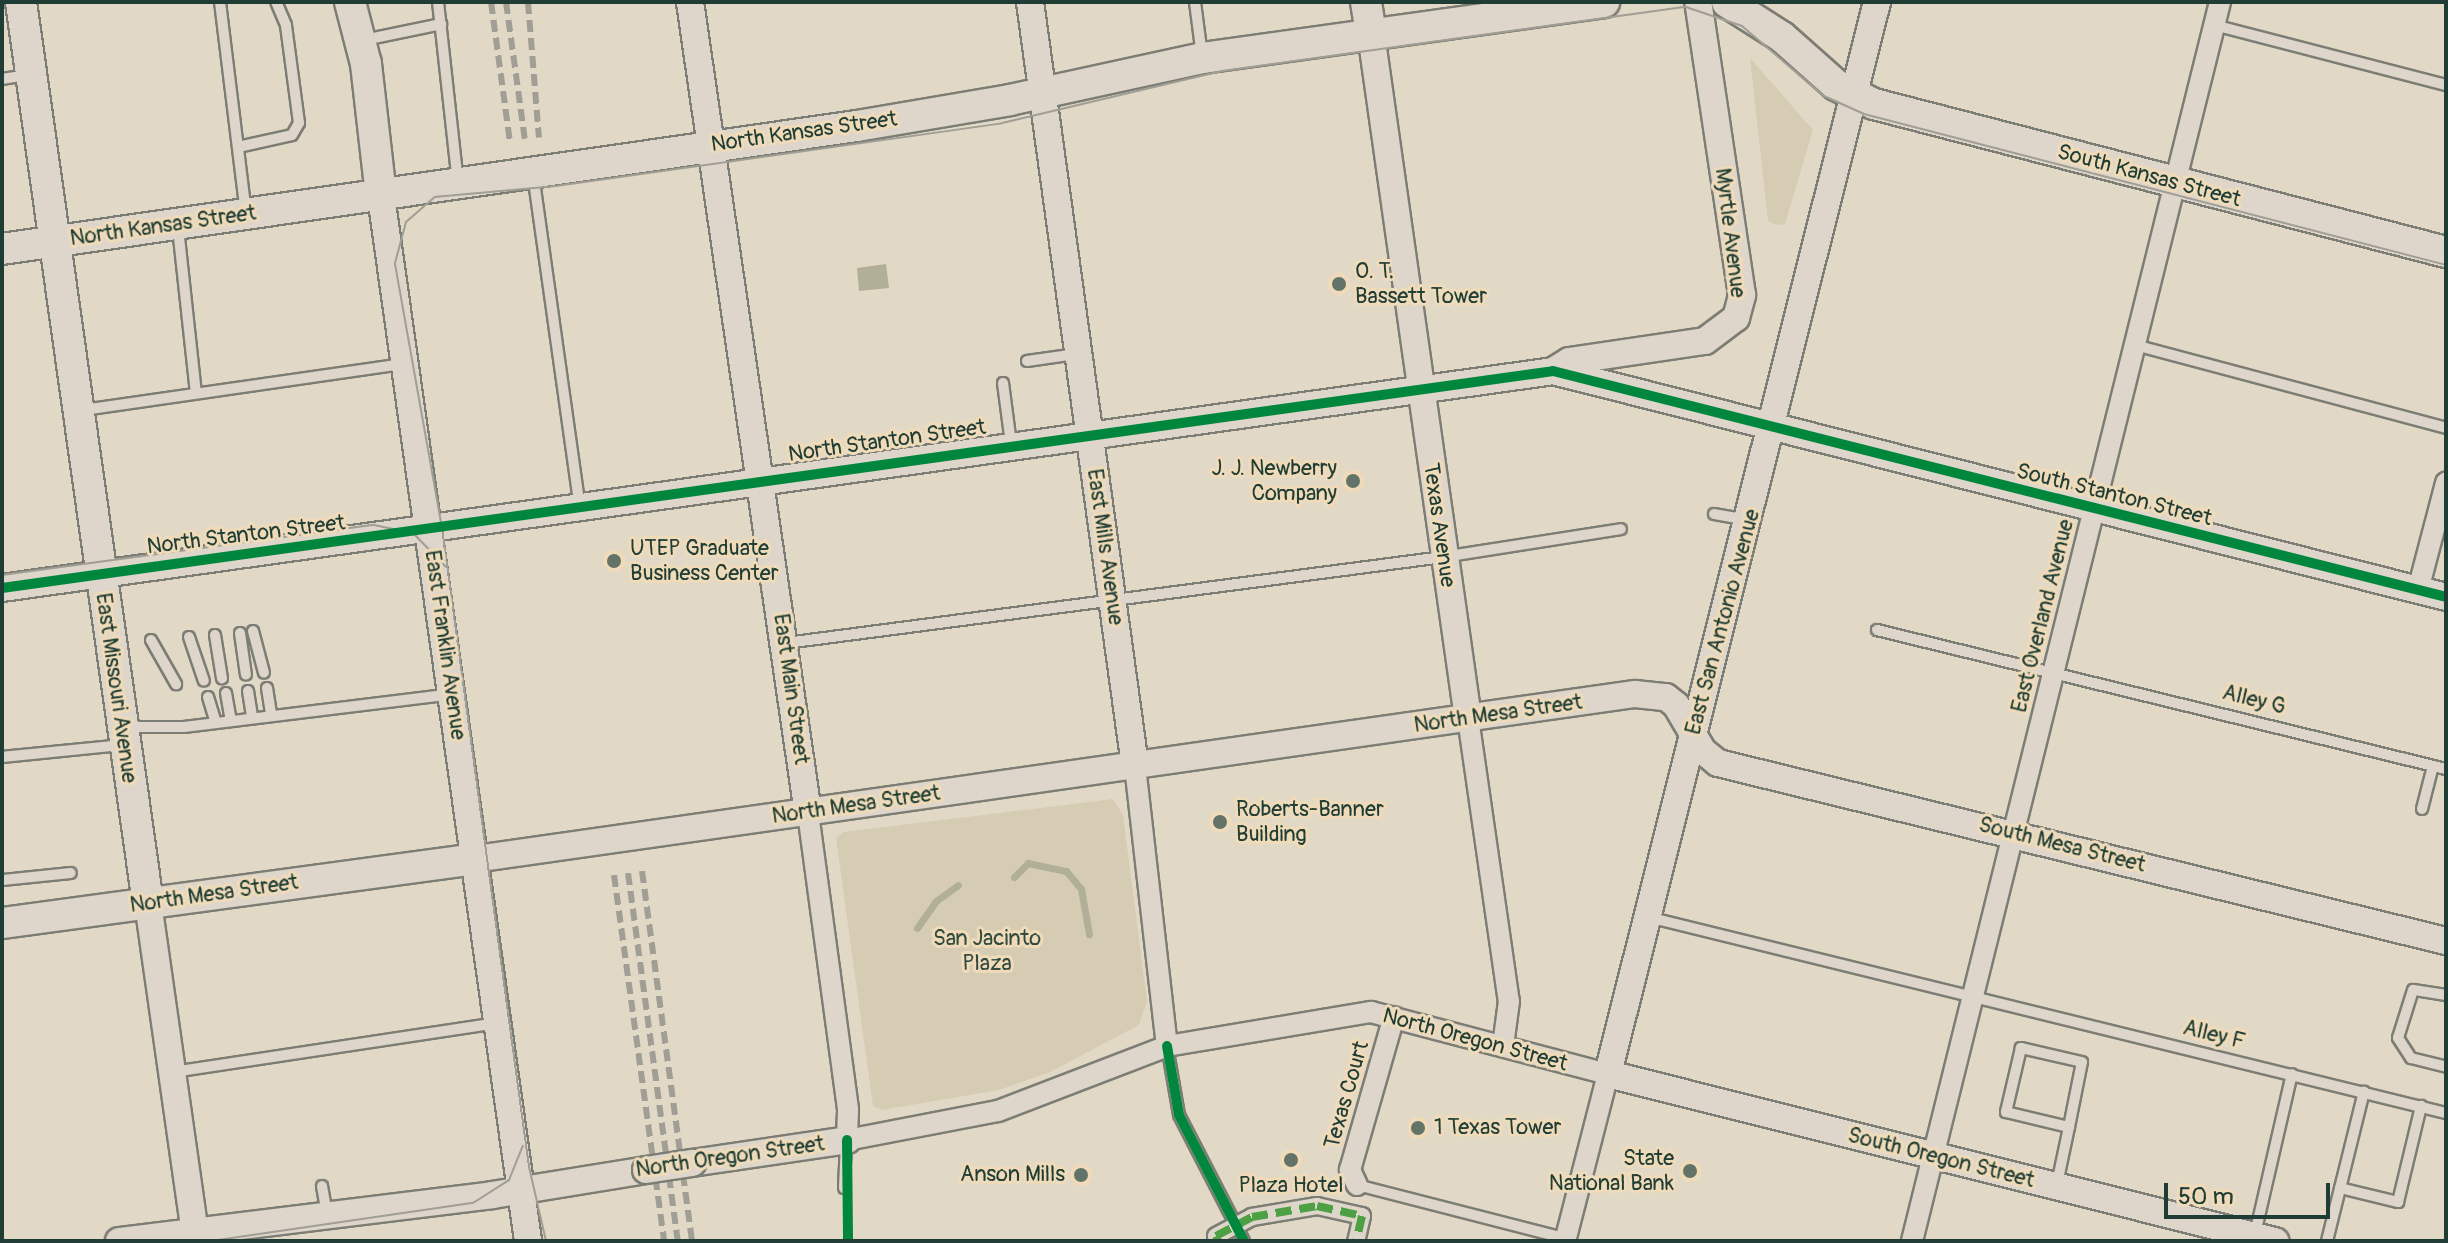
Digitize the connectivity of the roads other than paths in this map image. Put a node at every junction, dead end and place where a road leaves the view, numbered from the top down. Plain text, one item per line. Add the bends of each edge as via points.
1 (21, 2) edge
2 (220, 2) edge
3 (276, 2) edge
4 (350, 2) edge
5 (438, 2) edge
6 (690, 2) edge
7 (1030, 2) edge
8 (1195, 2) edge
9 (1366, 2) edge
10 (1597, 2) edge
11 (1698, 2) edge
12 (1727, 2) edge
13 (1877, 2) edge
14 (2220, 2) edge
15 (1530, 7) edge
16 (441, 24) junction
17 (2214, 25) junction
18 (1371, 34) junction
19 (361, 40) junction
20 (1202, 58) junction
21 (17, 77) edge
22 (2446, 85) edge
23 (1043, 93) junction
24 (1854, 96) junction
25 (711, 146) junction
26 (238, 147) junction
27 (533, 172) junction
28 (458, 184) junction
29 (2177, 184) junction
30 (381, 196) junction
31 (247, 215) junction
32 (178, 224) junction
33 (55, 241) junction
34 (2, 249) edge
35 (2446, 252) edge
36 (2135, 345) junction
37 (1078, 354) junction
38 (1027, 361) dead end
39 (406, 364) junction
40 (1553, 371) junction
41 (1003, 383) dead end
42 (1422, 388) junction
43 (196, 393) junction
44 (78, 411) junction
45 (2446, 428) edge
46 (1773, 430) junction
47 (1089, 434) junction
48 (1011, 444) junction
49 (761, 479) junction
50 (2446, 483) edge
51 (580, 507) junction
52 (2094, 511) junction
53 (1714, 514) dead end
54 (1749, 520) junction
55 (1621, 529) dead end
56 (430, 531) junction
57 (1443, 557) junction
58 (100, 574) junction
59 (2, 588) edge
60 (2418, 590) junction
61 (2446, 597) edge
62 (1113, 600) junction
63 (1877, 630) dead end
64 (253, 631) dead end
65 (240, 633) dead end
66 (215, 635) dead end
67 (189, 637) dead end
68 (151, 640) dead end
69 (784, 643) junction
70 (2053, 670) junction
71 (264, 673) dead end
72 (246, 675) dead end
73 (222, 678) dead end
74 (204, 681) dead end
75 (176, 684) dead end
76 (267, 688) dead end
77 (248, 691) dead end
78 (226, 693) dead end
79 (453, 693) junction
80 (208, 697) dead end
81 (271, 714) junction
82 (252, 717) junction
83 (1468, 718) junction
84 (231, 721) junction
85 (216, 723) junction
86 (1694, 731) junction
87 (123, 736) junction
88 (2, 757) edge
89 (1135, 766) junction
90 (2433, 766) junction
91 (2446, 769) edge
92 (2422, 809) dead end
93 (808, 813) junction
94 (2014, 833) junction
95 (475, 859) junction
96 (71, 873) dead end
97 (2, 880) edge
98 (148, 903) junction
99 (1647, 917) junction
100 (2, 923) edge
101 (2446, 941) edge
102 (2446, 995) edge
103 (1973, 998) junction
104 (1394, 1017) junction
105 (499, 1022) junction
106 (1167, 1046) junction
107 (1503, 1046) junction
108 (2446, 1067) edge
109 (172, 1072) junction
110 (1608, 1074) junction
111 (2292, 1074) junction
112 (2364, 1092) junction
113 (2421, 1106) junction
114 (2446, 1113) edge
115 (2069, 1127) junction
116 (847, 1140) junction
117 (1933, 1156) junction
118 (1357, 1185) joint
119 (322, 1186) dead end
120 (2056, 1186) junction
121 (844, 1188) dead end
122 (2340, 1188) junction
123 (522, 1189) junction
124 (327, 1214) junction
125 (1236, 1225) junction
126 (195, 1236) edge
127 (2264, 1238) edge
128 (1568, 1240) edge
129 (119, 1241) edge
130 (528, 1241) edge
131 (1218, 1241) edge
132 (1244, 1241) edge
133 (1356, 1241) edge
134 (1912, 1241) edge
135 (2327, 1241) edge

1 - 21 main road, East Missouri Avenue
2 - 26 lane
3 - 26 lane via 286,25 299,123 292,135
4 - 19 main road, East Franklin Avenue
5 - 16 lane
6 - 25 street, East Main Street
7 - 23 street, East Mills Avenue
8 - 20 lane
9 - 18 main road, Texas Avenue
10 - 15 main road, North Kansas Street
11 - 40 street, Myrtle Avenue via 1742,295 1736,318 1705,341 1584,358
12 - 24 main road via 1771,29
13 - 24 street, East San Antonio Avenue
14 - 17 street, East Overland Avenue
15 - 18 main road, North Kansas Street
16 - 19 lane
16 - 28 lane
17 - 22 lane
17 - 29 street, East Overland Avenue
18 - 20 main road, North Kansas Street
18 - 42 street, Texas Avenue
19 - 30 main road, East Franklin Avenue
20 - 23 main road, North Kansas Street
21 - 33 main road, East Missouri Avenue
23 - 25 main road, North Kansas Street
23 - 37 street, East Mills Avenue
24 - 29 main road, South Kansas Street
24 - 46 street, East San Antonio Avenue
25 - 27 main road, North Kansas Street
25 - 49 street, East Main Street
26 - 31 lane
27 - 28 main road, North Kansas Street
27 - 51 lane
28 - 30 main road, North Kansas Street
29 - 35 main road, South Kansas Street
29 - 36 street, East Overland Avenue
30 - 31 main road, North Kansas Street
30 - 39 street, East Franklin Avenue
31 - 32 main road, North Kansas Street
32 - 33 main road, North Kansas Street
32 - 43 lane
33 - 34 main road, North Kansas Street
33 - 44 main road, East Missouri Avenue
36 - 45 lane
36 - 52 street, East Overland Avenue
37 - 38 lane
37 - 47 street, East Mills Avenue
39 - 43 lane
39 - 56 street, East Franklin Avenue
40 - 42 street, North Stanton Street
40 - 46 street, North Stanton Street
41 - 48 lane
42 - 47 street, North Stanton Street
42 - 57 street, Texas Avenue
43 - 44 lane
44 - 58 main road, East Missouri Avenue
46 - 52 street, South Stanton Street
46 - 54 street, East San Antonio Avenue
47 - 48 street, North Stanton Street
47 - 62 street, East Mills Avenue
48 - 49 street, North Stanton Street
49 - 51 street, North Stanton Street
49 - 69 street, East Main Street
50 - 60 street
51 - 56 street, North Stanton Street
52 - 60 street, South Stanton Street
52 - 70 street, East Overland Avenue
53 - 54 lane
54 - 86 street, East San Antonio Avenue
55 - 57 lane
56 - 58 street, North Stanton Street
56 - 79 street, East Franklin Avenue
57 - 62 lane
57 - 83 street, Texas Avenue
58 - 59 street, North Stanton Street
58 - 87 main road, East Missouri Avenue
60 - 61 street, South Stanton Street
62 - 69 lane
62 - 89 street, East Mills Avenue
63 - 70 lane, Alley G
64 - 71 lane
65 - 72 lane
66 - 73 lane
67 - 74 lane
68 - 75 lane
69 - 93 street, East Main Street
70 - 90 lane, Alley G
70 - 94 street, East Overland Avenue
76 - 81 lane
77 - 82 lane
78 - 84 lane
79 - 81 lane
79 - 95 street, East Franklin Avenue
80 - 85 lane
81 - 82 lane
82 - 84 lane
83 - 86 street, North Mesa Street via 1659,695 1676,705
83 - 89 street, North Mesa Street
83 - 107 street, Texas Avenue via 1509,1001
84 - 85 lane
85 - 87 lane
86 - 94 street, South Mesa Street via 1703,751 1718,763
86 - 99 street, East San Antonio Avenue
87 - 88 lane
87 - 98 main road, East Missouri Avenue
89 - 93 street, North Mesa Street
89 - 106 street, East Mills Avenue
90 - 91 lane, Alley G
90 - 92 lane
93 - 95 street, North Mesa Street
93 - 116 street, East Main Street via 848,1110
94 - 101 street, South Mesa Street
94 - 103 street, East Overland Avenue
95 - 98 main road, North Mesa Street
95 - 105 street, East Franklin Avenue
96 - 97 lane
98 - 100 main road, North Mesa Street
98 - 109 street, East Missouri Avenue
99 - 103 lane, Alley F
99 - 110 street, East San Antonio Avenue
102 - 108 lane via 2413,990 2398,1038 2411,1058
103 - 111 lane, Alley F
103 - 117 street, East Overland Avenue
104 - 106 street, North Oregon Street via 1361,1012
104 - 107 street, North Oregon Street
104 - 118 street, Texas Court via 1350,1170
105 - 109 lane
105 - 123 street, East Franklin Avenue
106 - 116 street, North Oregon Street via 998,1111
106 - 125 lane via 1179,1115
107 - 110 street, North Oregon Street
109 - 126 street, East Missouri Avenue
110 - 117 street, South Oregon Street
110 - 128 street, East San Antonio Avenue
111 - 112 lane, Alley F
111 - 127 lane
112 - 113 lane, Alley F
112 - 122 lane
113 - 114 lane, Alley F
113 - 122 lane via 2398,1202
115 - 115 lane via 2082,1062 2021,1048 2006,1112
115 - 120 lane
116 - 121 lane
116 - 123 street, North Oregon Street, bridge
117 - 120 street, South Oregon Street
117 - 134 street, East Overland Avenue
118 - 128 lane
119 - 124 lane
120 - 127 street, South Oregon Street
122 - 135 lane
123 - 124 street, North Oregon Street
123 - 130 street, East Franklin Avenue
124 - 126 street, North Oregon Street
125 - 131 street via 1216,1236
125 - 132 lane
125 - 133 street via 1275,1211 1317,1206 1362,1216
126 - 129 street, North Oregon Street

